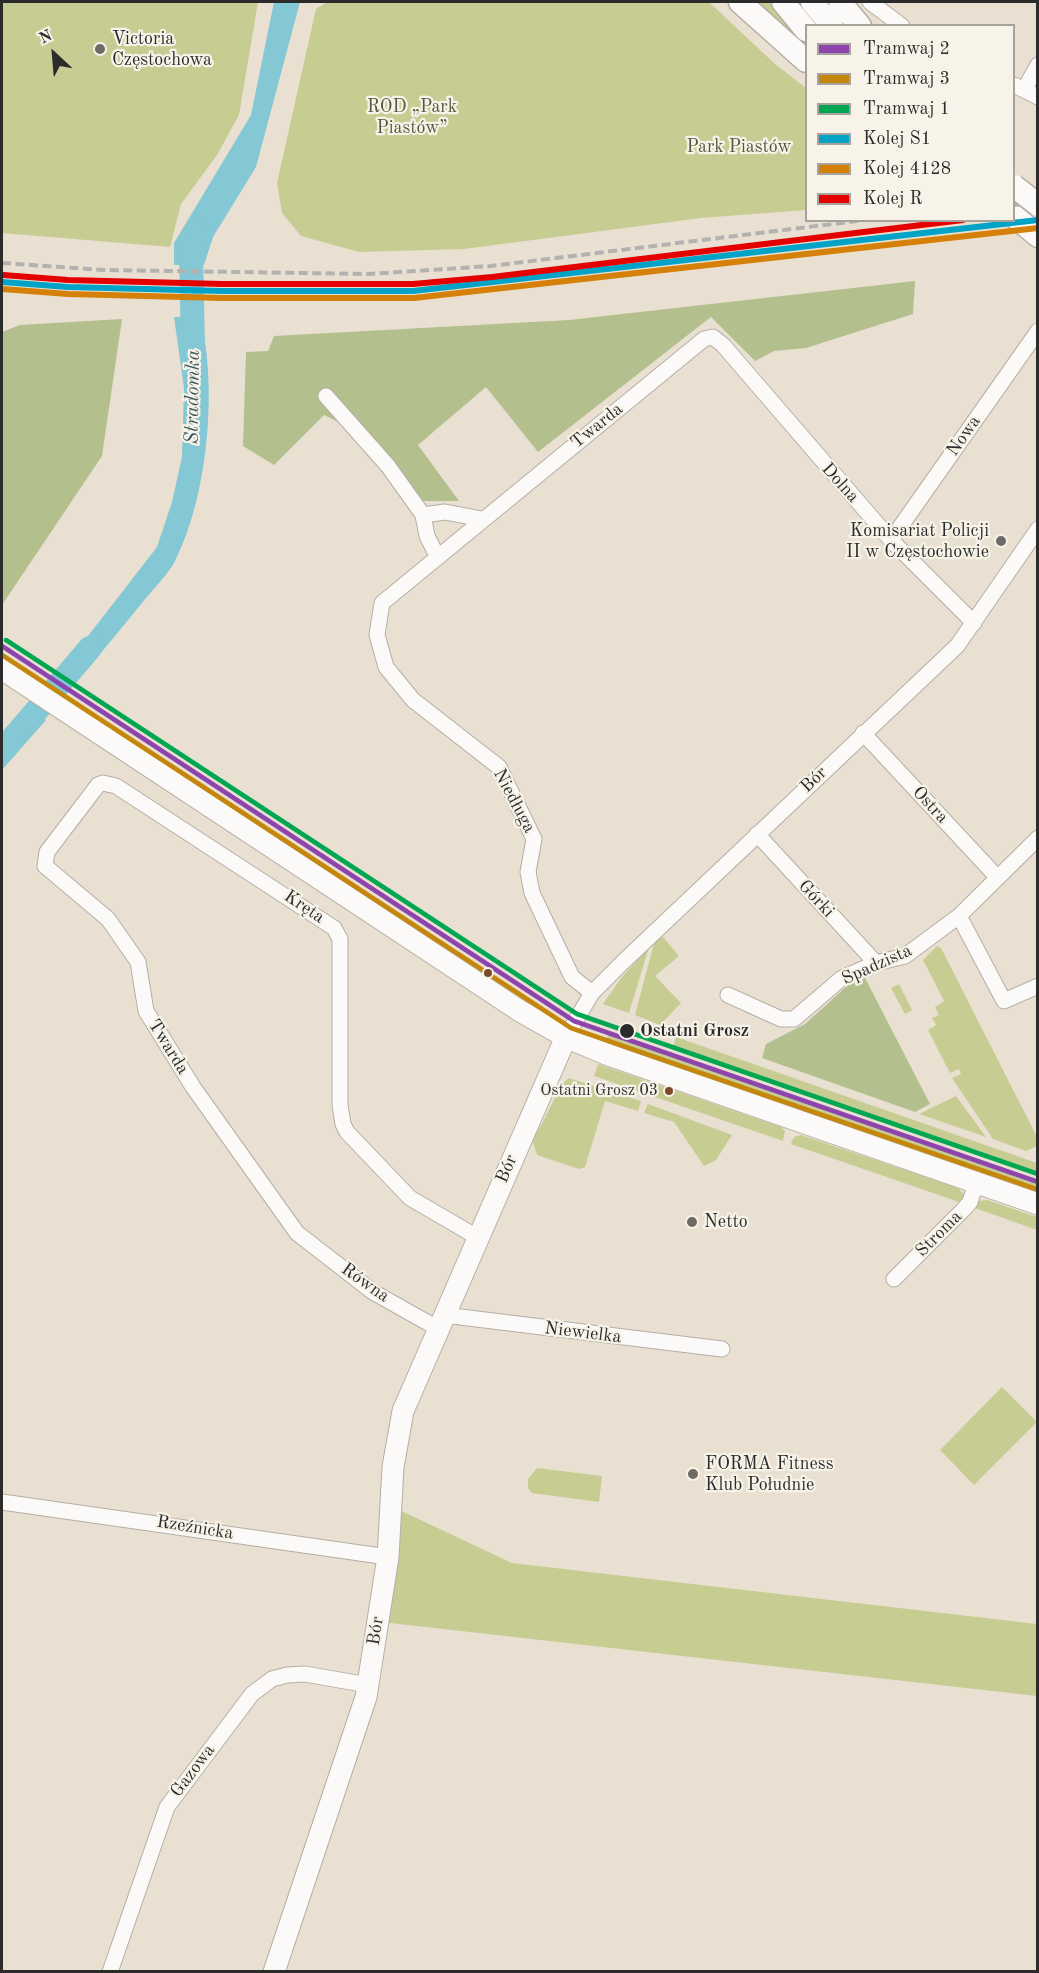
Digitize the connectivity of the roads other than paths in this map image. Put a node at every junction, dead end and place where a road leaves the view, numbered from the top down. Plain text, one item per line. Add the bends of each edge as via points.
1 (740, 2) edge
2 (783, 2) edge
3 (812, 2) edge
4 (840, 2) edge
5 (870, 2) edge
6 (830, 24) edge
7 (858, 24) edge
8 (900, 24) edge
9 (805, 28) edge
10 (805, 59) edge
11 (1038, 64) edge
12 (1025, 91) edge
13 (1015, 187) edge
14 (1038, 205) edge
15 (1015, 217) edge
16 (1038, 236) edge
17 (1038, 332) edge
18 (713, 337) joint
19 (326, 396) dead end
20 (423, 515) junction
21 (482, 519) junction
22 (1038, 529) edge
23 (891, 540) junction
24 (437, 556) junction
25 (382, 603) joint
26 (974, 623) junction
27 (2, 669) edge
28 (863, 733) junction
29 (757, 834) junction
30 (1038, 838) edge
31 (45, 866) joint
32 (997, 877) junction
33 (959, 916) junction
34 (876, 963) junction
35 (1038, 986) edge
36 (592, 993) junction
37 (728, 994) dead end
38 (566, 1037) junction
39 (976, 1183) junction
40 (1038, 1204) edge
41 (297, 1233) joint
42 (477, 1237) junction
43 (894, 1279) dead end
44 (441, 1321) junction
45 (722, 1349) dead end
46 (2, 1502) edge
47 (388, 1557) junction
48 (368, 1685) junction
49 (110, 1971) edge
50 (274, 1971) edge

1 - 10 main road
2 - 9 main road
3 - 6 main road
4 - 7 main road
5 - 8 street
11 - 12 street
13 - 14 main road, bridge
15 - 16 main road
17 - 23 street, Nowa
18 - 21 street, Twarda via 704,339
18 - 23 street, Dolna
19 - 20 street via 388,466
20 - 21 street via 445,512
20 - 24 street via 427,536
21 - 24 street, Twarda
22 - 26 street, Bór
23 - 26 street, Dolna
24 - 25 street, Twarda
25 - 36 street, Niedługa via 377,634 386,667 412,700 500,767 534,839 528,872 532,893 572,977
26 - 28 street, Bór via 957,646
27 - 38 street via 520,1011
28 - 29 street, Bór
28 - 32 street, Ostra
29 - 34 street, Górki
29 - 36 street, Bór
30 - 32 street, Spadzista
31 - 41 street, Twarda via 108,919 138,962 146,1011 193,1087
31 - 42 street, Kręta via 47,852 94,789 103,783 110,784 327,922 340,939 343,1125 410,1198
32 - 33 street, Spadzista
33 - 34 street, Spadzista via 905,956
33 - 35 street via 1004,1001
34 - 37 street, Spadzista via 842,978 794,1020 781,1019
36 - 38 street, Bór
38 - 39 street
38 - 42 street, Bór
39 - 40 street
39 - 43 street, Stroma via 970,1202
41 - 44 street, Równa via 373,1292
42 - 44 street, Bór
44 - 45 street, Niewielka
44 - 47 street, Bór via 403,1411 393,1467
46 - 47 street, Rzeźnicka
47 - 48 street, Bór
48 - 49 street, Gazowa via 305,1674 287,1675 272,1679 252,1694 167,1806
48 - 50 street, Bór

